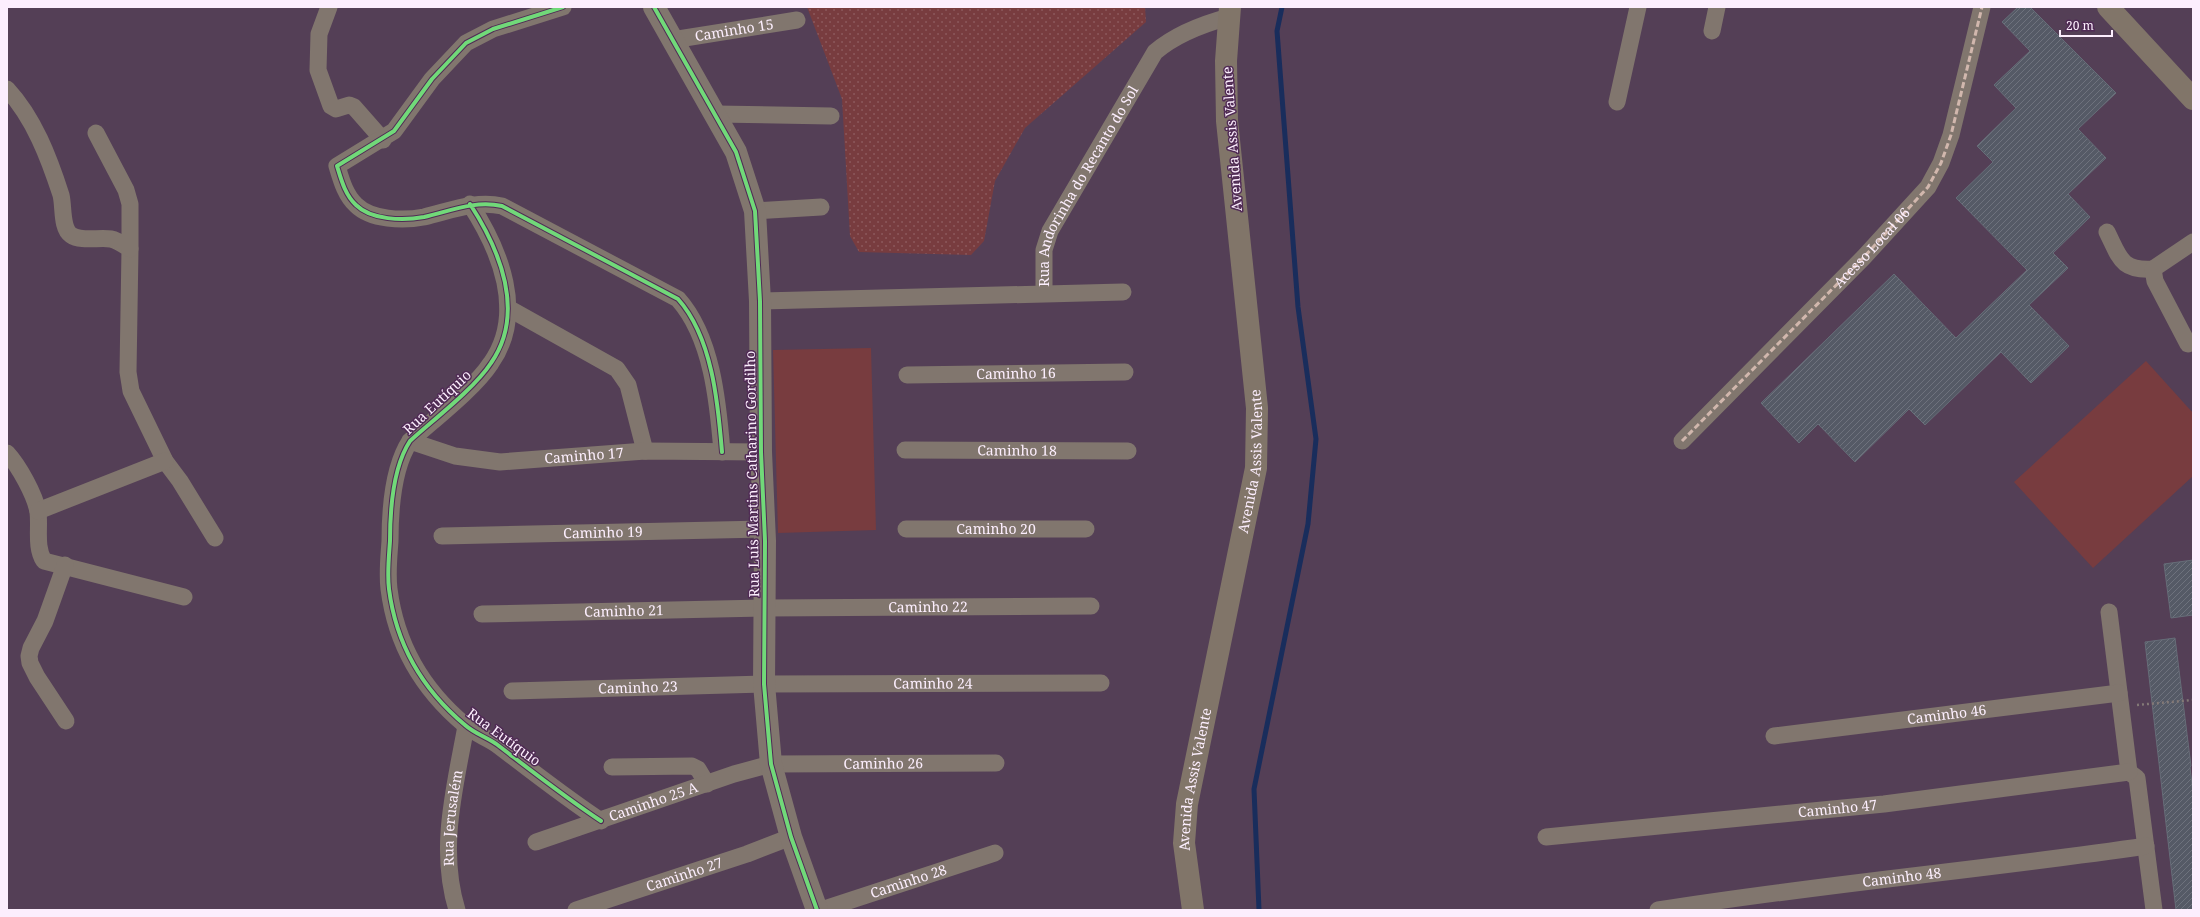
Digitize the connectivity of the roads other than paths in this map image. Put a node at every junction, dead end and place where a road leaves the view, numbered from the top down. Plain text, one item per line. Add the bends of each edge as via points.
1 (329, 7) edge
2 (563, 7) edge
3 (654, 7) edge
4 (1638, 7) edge
5 (1717, 7) edge
6 (1982, 7) edge
7 (2108, 7) edge
8 (1230, 12) edge
9 (797, 20) dead end
10 (1712, 31) dead end
11 (672, 40) junction
12 (7, 89) edge
13 (2193, 99) edge
14 (1617, 102) dead end
15 (716, 114) junction
16 (831, 116) dead end
17 (96, 133) dead end
18 (383, 140) junction
19 (470, 204) junction
20 (821, 207) dead end
21 (755, 211) junction
22 (2107, 232) dead end
23 (2193, 242) edge
24 (130, 249) junction
25 (2153, 269) junction
26 (1123, 292) dead end
27 (1044, 293) junction
28 (760, 301) junction
29 (508, 308) junction
30 (2188, 344) dead end
31 (1125, 372) dead end
32 (907, 375) dead end
33 (410, 441) junction
34 (1682, 441) dead end
35 (905, 450) dead end
36 (1128, 450) dead end
37 (644, 451) junction
38 (722, 452) junction
39 (761, 452) junction
40 (7, 453) edge
41 (165, 461) junction
42 (38, 511) junction
43 (764, 529) junction
44 (906, 529) dead end
45 (1086, 529) dead end
46 (442, 536) dead end
47 (215, 538) dead end
48 (65, 566) junction
49 (184, 597) dead end
50 (1091, 606) dead end
51 (765, 608) junction
52 (2109, 612) dead end
53 (482, 614) dead end
54 (1101, 683) dead end
55 (764, 684) junction
56 (512, 691) dead end
57 (2120, 700) junction
58 (66, 721) dead end
59 (466, 726) junction
60 (1774, 736) dead end
61 (996, 763) dead end
62 (771, 764) junction
63 (612, 766) dead end
64 (2129, 772) junction
65 (706, 784) junction
66 (601, 821) junction
67 (791, 837) junction
68 (1546, 837) dead end
69 (536, 842) dead end
70 (2146, 846) junction
71 (995, 853) dead end
72 (458, 910) edge
73 (576, 910) edge
74 (817, 910) edge
75 (821, 910) edge
76 (1193, 910) edge
77 (1658, 910) edge
78 (2154, 910) edge

1 - 18 street via 319,34 318,70 331,106 336,109 349,105 354,107
2 - 18 street via 493,29 466,43 432,79 394,131
3 - 11 street, Rua Luís Martins Catharino Gordilho
4 - 14 street
5 - 10 street
6 - 34 street, Acesso Local 06 via 1951,136 1928,187 1864,257
7 - 13 main road
8 - 27 street, Rua Andorinha do Recanto do Sol via 1165,44 1156,52 1050,231 1044,250
8 - 76 main road, Avenida Assis Valente via 1226,101 1257,408 1256,468 1187,804 1184,843
9 - 11 street, Caminho 15
11 - 15 street, Rua Luís Martins Catharino Gordilho
12 - 24 street via 26,115 45,150 64,205 65,226 68,232 76,238 112,239
15 - 16 street
15 - 21 street, Rua Luís Martins Catharino Gordilho via 736,152
17 - 24 street via 126,190 130,204
18 - 19 street via 337,166 344,187 355,205 377,216 394,218 421,217
19 - 29 street, Rua Eutíquio via 492,239 500,261
19 - 38 street via 492,204 512,210 678,299 693,319 715,386
20 - 21 street
21 - 28 street, Rua Luís Martins Catharino Gordilho
22 - 25 street via 2121,261 2137,270
23 - 25 street
24 - 41 street via 129,384
25 - 30 street via 2155,281
26 - 27 street
27 - 28 street, Rua Andorinha do Recanto do Sol
28 - 39 street, Rua Luís Martins Catharino Gordilho
29 - 33 street, Rua Eutíquio via 502,344 491,364
29 - 37 street via 618,369 628,385
31 - 32 street, Caminho 16
33 - 37 street, Caminho 17 via 455,456 500,462
33 - 59 street, Rua Eutíquio via 403,452 398,470 390,530 389,588 393,611 399,637 428,687
35 - 36 street, Caminho 18
37 - 38 street, Caminho 17
38 - 39 street, Caminho 17
39 - 43 street, Rua Luís Martins Catharino Gordilho
40 - 42 street via 19,466
41 - 42 street
41 - 47 street
42 - 48 street via 39,544 44,561
43 - 46 street, Caminho 19
43 - 51 street, Rua Luís Martins Catharino Gordilho
44 - 45 street, Caminho 20
48 - 49 street
48 - 58 street via 46,621 29,656 37,677
50 - 51 street, Caminho 22
51 - 53 street, Caminho 21
51 - 55 street, Rua Luís Martins Catharino Gordilho
52 - 57 street
54 - 55 street, Caminho 24
55 - 56 street, Caminho 23
55 - 62 street, Rua Luís Martins Catharino Gordilho
57 - 60 street, Caminho 46
57 - 64 street
59 - 66 street, Rua Eutíquio via 497,744
59 - 72 street, Rua Jerusalém via 448,836 450,888
61 - 62 street, Caminho 26
62 - 65 street, Caminho 25 A
62 - 67 street, Rua Luís Martins Catharino Gordilho
63 - 65 street via 692,766 698,769
64 - 68 street, Caminho 47 via 1884,804
64 - 70 street via 2137,778
65 - 66 street, Caminho 25 A
66 - 69 street, Caminho 25 A
67 - 73 street, Caminho 27
67 - 74 street, Rua Luís Martins Catharino Gordilho
70 - 77 street, Caminho 48 via 2053,860 1741,896
70 - 78 street
71 - 75 street, Caminho 28

